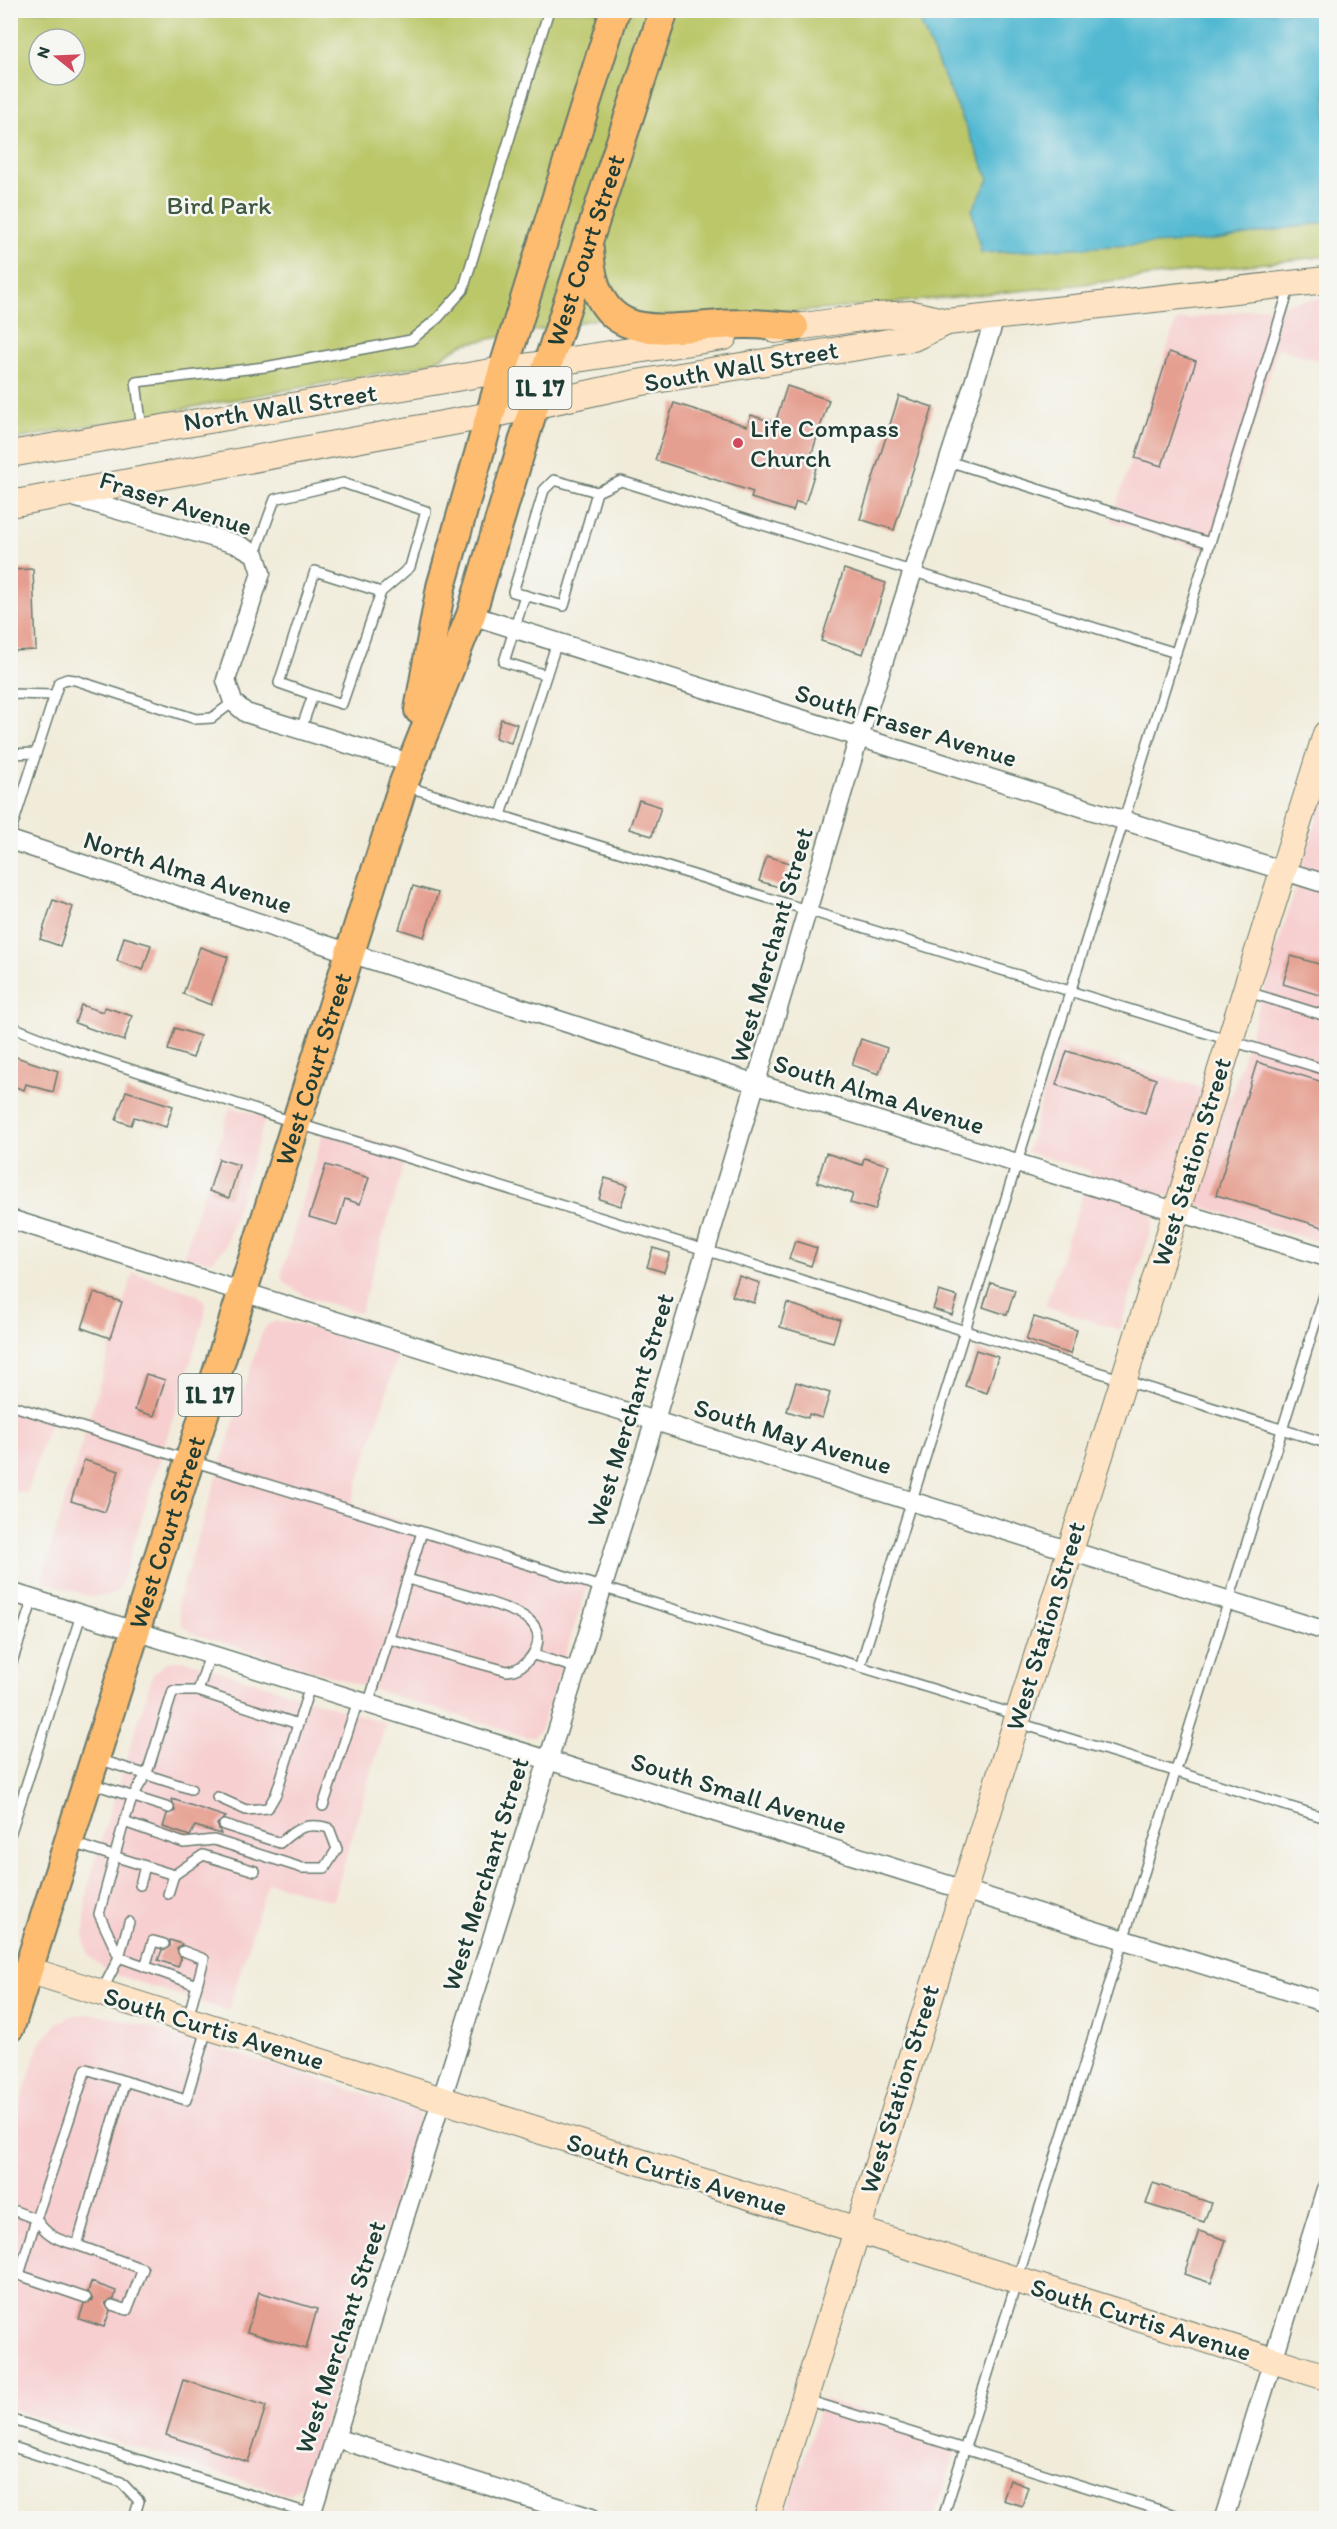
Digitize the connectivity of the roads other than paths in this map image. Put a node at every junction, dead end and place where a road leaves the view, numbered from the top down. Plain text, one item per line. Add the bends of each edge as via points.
1 (549, 10) edge
2 (615, 10) edge
3 (664, 10) edge
4 (589, 244) junction
5 (1326, 280) edge
6 (1291, 284) junction
7 (996, 315) junction
8 (947, 322) junction
9 (794, 327) junction
10 (549, 363) junction
11 (503, 370) junction
12 (534, 406) junction
13 (490, 415) junction
14 (142, 430) junction
15 (10, 454) edge
16 (948, 461) junction
17 (597, 492) junction
18 (63, 494) junction
19 (10, 504) edge
20 (1210, 543) junction
21 (255, 554) junction
22 (912, 572) junction
23 (381, 592) junction
24 (525, 595) junction
25 (471, 615) junction
26 (514, 629) junction
27 (557, 642) junction
28 (1176, 653) junction
29 (546, 675) junction
30 (10, 694) edge
31 (54, 695) junction
32 (313, 695) junction
33 (233, 702) junction
34 (301, 729) junction
35 (1326, 734) edge
36 (859, 737) junction
37 (36, 753) junction
38 (10, 754) edge
39 (406, 774) junction
40 (1320, 777) edge
41 (501, 815) junction
42 (1124, 820) junction
43 (10, 834) edge
44 (10, 840) edge
45 (1283, 870) junction
46 (1326, 884) edge
47 (808, 909) junction
48 (350, 953) junction
49 (1071, 990) junction
50 (1245, 991) junction
51 (1326, 1016) edge
52 (10, 1026) edge
53 (1230, 1039) junction
54 (1326, 1070) edge
55 (757, 1084) junction
56 (296, 1123) junction
57 (1018, 1162) junction
58 (1176, 1210) junction
59 (10, 1220) edge
60 (706, 1250) junction
61 (1326, 1257) edge
62 (1326, 1289) edge
63 (243, 1290) junction
64 (965, 1330) junction
65 (1123, 1379) junction
66 (10, 1405) edge
67 (655, 1420) junction
68 (1283, 1429) junction
69 (1326, 1443) edge
70 (189, 1460) junction
71 (912, 1501) junction
72 (422, 1532) junction
73 (1069, 1550) junction
74 (407, 1579) junction
75 (602, 1587) junction
76 (10, 1592) edge
77 (33, 1599) junction
78 (1230, 1600) junction
79 (81, 1615) junction
80 (1326, 1631) edge
81 (135, 1632) junction
82 (389, 1639) junction
83 (210, 1655) junction
84 (534, 1655) junction
85 (860, 1667) junction
86 (10, 1668) edge
87 (576, 1668) junction
88 (310, 1686) junction
89 (198, 1691) junction
90 (363, 1703) junction
91 (1016, 1718) junction
92 (298, 1724) junction
93 (546, 1760) junction
94 (92, 1770) junction
95 (1176, 1771) junction
96 (147, 1773) junction
97 (191, 1789) dead end
98 (133, 1796) junction
99 (217, 1797) dead end
100 (323, 1806) dead end
101 (169, 1808) dead end
102 (1326, 1818) edge
103 (124, 1822) junction
104 (224, 1825) dead end
105 (10, 1835) edge
106 (69, 1842) junction
107 (114, 1856) junction
108 (145, 1866) junction
109 (255, 1871) dead end
110 (174, 1875) junction
111 (140, 1885) dead end
112 (962, 1889) junction
113 (168, 1894) dead end
114 (129, 1922) dead end
115 (156, 1931) dead end
116 (1124, 1940) junction
117 (153, 1941) junction
118 (164, 1944) dead end
119 (183, 1951) dead end
120 (119, 1957) junction
121 (145, 1967) junction
122 (24, 1969) junction
123 (197, 1985) junction
124 (101, 1993) junction
125 (1326, 2003) edge
126 (198, 2023) junction
127 (10, 2027) edge
128 (125, 2081) junction
129 (442, 2100) junction
130 (1326, 2191) edge
131 (10, 2209) edge
132 (36, 2219) junction
133 (855, 2229) junction
134 (77, 2245) junction
135 (1017, 2280) junction
136 (86, 2298) dead end
137 (112, 2306) dead end
138 (1273, 2360) junction
139 (1326, 2377) edge
140 (804, 2399) junction
141 (10, 2419) edge
142 (335, 2438) junction
143 (10, 2446) edge
144 (964, 2449) junction
145 (310, 2516) edge
146 (134, 2518) edge
147 (592, 2518) edge
148 (767, 2518) edge
149 (943, 2518) edge
150 (1185, 2518) edge
151 (1224, 2518) edge

1 - 14 lane via 463,290 438,318 411,340 265,367 136,382
2 - 11 main road, West Court Street / IL 17
3 - 4 main road, West Court Street / IL 17
4 - 9 main road via 596,292 606,308 623,322 655,329 747,324
4 - 10 main road, West Court Street / IL 17
5 - 6 main road, South Wall Street
6 - 7 main road, South Wall Street
6 - 20 lane
7 - 8 main road, South Wall Street
7 - 16 street, West Merchant Street
8 - 9 main road, South Wall Street via 912,314
8 - 12 main road, South Wall Street via 913,338 637,383
9 - 10 main road, South Wall Street
10 - 11 main road, North Wall Street
10 - 12 main road, West Court Street / IL 17
11 - 13 main road, West Court Street / IL 17
11 - 14 main road, North Wall Street
12 - 13 main road, North Wall Street
12 - 25 main road, West Court Street / IL 17
13 - 18 main road, North Wall Street
13 - 39 main road, West Court Street / IL 17 via 441,587
14 - 15 main road, North Wall Street
16 - 20 lane
16 - 22 street, West Merchant Street
17 - 22 lane via 621,481
17 - 24 lane via 564,606
17 - 24 lane via 554,480 544,490 513,592
18 - 19 main road, North Wall Street
18 - 21 street, Fraser Avenue via 239,545
20 - 28 lane
21 - 23 lane via 275,499 343,483 426,511 410,567
21 - 33 street, Fraser Avenue via 261,573 226,680
22 - 28 lane
22 - 36 street, West Merchant Street
23 - 32 lane via 342,704
23 - 32 lane via 315,570 279,683
24 - 26 lane
25 - 26 street, South Fraser Avenue
25 - 39 main road, West Court Street / IL 17
26 - 27 street, South Fraser Avenue
26 - 29 lane via 504,662
27 - 29 lane
27 - 36 street, South Fraser Avenue
28 - 42 lane
29 - 41 lane
30 - 31 lane
31 - 33 lane via 58,682 75,680 196,719 212,718
31 - 37 lane
32 - 34 lane
33 - 34 street via 246,713
34 - 39 street
35 - 40 main road, West Station Street
36 - 42 street, South Fraser Avenue
36 - 47 street, West Merchant Street
37 - 38 lane
37 - 43 lane
39 - 41 lane
39 - 48 main road, West Court Street / IL 17
40 - 45 main road, West Station Street
41 - 47 lane
42 - 45 street, South Fraser Avenue
42 - 49 lane
44 - 48 street, North Alma Avenue
45 - 46 street, South Fraser Avenue
45 - 50 main road, West Station Street
47 - 49 lane
47 - 55 street, West Merchant Street
48 - 55 street, South Alma Avenue
48 - 56 main road, West Court Street / IL 17
49 - 53 lane
49 - 57 lane
50 - 51 lane
50 - 53 main road, West Station Street
52 - 56 lane via 68,1049
53 - 54 lane
53 - 58 main road, West Station Street
55 - 57 street, South Alma Avenue
55 - 60 street, West Merchant Street
56 - 60 lane
56 - 63 main road, West Court Street / IL 17
57 - 58 street, South Alma Avenue
57 - 64 lane
58 - 61 street, South Alma Avenue
58 - 65 main road, West Station Street
59 - 63 street, South May Avenue
60 - 64 lane
60 - 67 street, West Merchant Street
62 - 68 lane
63 - 67 street, South May Avenue
63 - 70 main road, West Court Street / IL 17
64 - 65 lane
64 - 71 lane
65 - 68 lane
65 - 73 main road, West Station Street
66 - 70 lane
67 - 71 street, South May Avenue
67 - 75 street, West Merchant Street
68 - 69 lane
68 - 78 lane
70 - 72 lane
70 - 81 main road, West Court Street / IL 17
71 - 73 street, South May Avenue
71 - 85 lane
72 - 74 lane
72 - 75 lane
73 - 78 street, South May Avenue
73 - 91 main road, West Station Street
74 - 82 lane
74 - 84 lane via 530,1620 536,1629
75 - 85 lane
75 - 87 street, West Merchant Street
76 - 77 street, South Small Avenue
77 - 79 street, South Small Avenue
77 - 86 lane
78 - 80 street, South May Avenue
78 - 95 lane
79 - 81 street, South Small Avenue
79 - 105 lane
81 - 83 street, South Small Avenue
81 - 94 main road, West Court Street / IL 17
82 - 84 lane via 507,1671 526,1665
82 - 90 lane
83 - 88 street, South Small Avenue
83 - 89 lane
84 - 87 lane
85 - 91 lane
87 - 93 street, West Merchant Street
88 - 90 street, South Small Avenue
88 - 92 lane
89 - 92 lane
89 - 96 lane via 173,1691
90 - 93 street, South Small Avenue
90 - 100 lane
91 - 95 lane
91 - 112 main road, West Station Street
92 - 99 lane via 268,1808 246,1810
93 - 112 street, South Small Avenue
93 - 129 street, West Merchant Street
94 - 96 lane
94 - 98 lane
94 - 106 main road, West Court Street / IL 17
95 - 102 lane
95 - 116 lane
96 - 97 lane
96 - 98 lane
98 - 101 lane
98 - 103 lane
103 - 104 lane via 184,1843 214,1840 302,1868 325,1868 337,1849 329,1828 312,1823 298,1827 280,1843
103 - 107 lane
106 - 107 lane
106 - 122 main road, West Court Street / IL 17
107 - 108 lane
107 - 120 lane via 99,1914
108 - 110 lane
108 - 111 lane
109 - 110 lane via 203,1855
110 - 113 lane
112 - 116 street, South Small Avenue
112 - 133 main road, West Station Street
114 - 120 lane
115 - 117 lane
116 - 125 street, South Small Avenue
116 - 135 lane
117 - 118 lane
117 - 121 lane
119 - 123 lane via 204,1959
120 - 121 lane
120 - 124 lane
121 - 123 lane
122 - 124 main road, South Curtis Avenue
122 - 127 main road, West Court Street / IL 17
123 - 126 lane
124 - 126 main road, South Curtis Avenue
126 - 128 lane via 186,2100
126 - 129 main road, South Curtis Avenue
128 - 132 lane via 86,2069
128 - 134 lane
129 - 133 main road, South Curtis Avenue
129 - 142 street, West Merchant Street
130 - 138 street
131 - 132 lane
132 - 134 lane via 54,2239
132 - 136 lane via 20,2275
133 - 135 main road, South Curtis Avenue
133 - 140 main road, West Station Street
134 - 137 lane via 143,2269 127,2310
135 - 138 main road, South Curtis Avenue
135 - 144 lane
138 - 139 main road, South Curtis Avenue
138 - 151 street
140 - 144 lane
140 - 148 main road, West Station Street
141 - 145 lane
142 - 145 street, West Merchant Street
142 - 147 street
143 - 146 lane via 121,2482 139,2501
144 - 149 lane
144 - 150 lane

